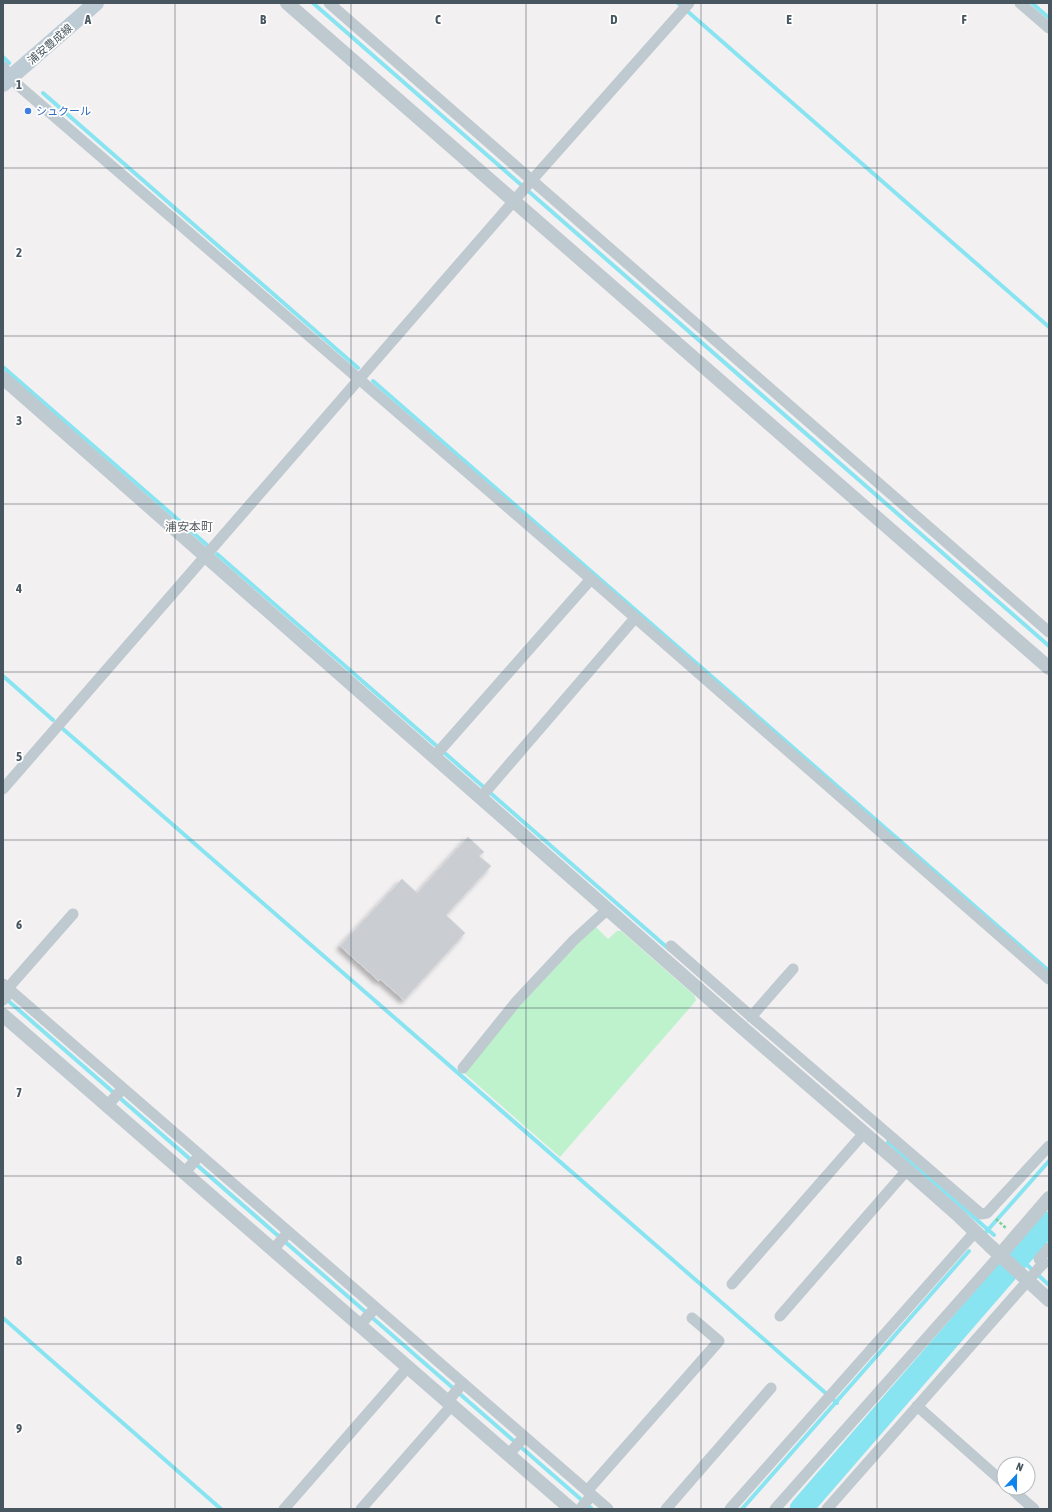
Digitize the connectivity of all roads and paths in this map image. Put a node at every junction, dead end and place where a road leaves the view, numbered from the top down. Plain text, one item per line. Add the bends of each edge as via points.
1 (96, 3) edge
2 (287, 3) edge
3 (329, 3) edge
4 (1020, 3) edge
5 (686, 7) edge
6 (1049, 28) edge
7 (6, 76) edge
8 (531, 181) junction
9 (518, 197) junction
10 (3, 378) edge
11 (360, 379) junction
12 (206, 556) junction
13 (591, 579) junction
14 (635, 618) junction
15 (1049, 632) edge
16 (1049, 668) edge
17 (439, 752) junction
18 (3, 789) edge
19 (485, 792) junction
20 (608, 909) junction
21 (73, 914) dead end
22 (671, 946) dead end
23 (793, 969) dead end
24 (694, 974) junction
25 (1049, 980) edge
26 (6, 992) edge
27 (3, 1015) edge
28 (750, 1022) junction
29 (463, 1068) dead end
30 (116, 1096) junction
31 (871, 1131) junction
32 (1049, 1146) edge
33 (193, 1163) junction
34 (907, 1170) junction
35 (1049, 1198) edge
36 (976, 1223) junction
37 (281, 1240) junction
38 (1049, 1248) edge
39 (1002, 1257) junction
40 (1036, 1271) edge
41 (732, 1284) dead end
42 (1049, 1300) edge
43 (368, 1316) junction
44 (780, 1316) dead end
45 (692, 1318) dead end
46 (408, 1367) junction
47 (771, 1388) dead end
48 (455, 1394) junction
49 (917, 1406) junction
50 (517, 1445) junction
51 (996, 1476) edge
52 (1019, 1496) edge
53 (583, 1502) edge
54 (284, 1509) edge
55 (361, 1509) edge
56 (608, 1509) edge
57 (666, 1509) edge
58 (730, 1509) edge
59 (775, 1509) edge
60 (827, 1509) edge
61 (1034, 1509) edge

1 - 7 main road, 浦安豊成線
2 - 9 street
3 - 8 street
4 - 6 street
5 - 8 street
7 - 11 street
8 - 9 street
8 - 15 street
9 - 11 street
9 - 16 street
10 - 12 street
11 - 12 street
11 - 13 street
12 - 17 street
12 - 18 street
13 - 14 street
13 - 17 street
14 - 19 street
14 - 25 street
17 - 19 street
19 - 20 street
20 - 24 street
20 - 29 street via 574,940 516,1002
21 - 26 street
22 - 24 street
23 - 28 street
24 - 28 street
26 - 30 street
27 - 30 street
28 - 31 street
30 - 33 street
30 - 33 street
31 - 34 street
31 - 36 street
31 - 41 street
32 - 36 street
33 - 37 street
33 - 37 street
34 - 36 street via 958,1215
34 - 44 street
35 - 39 street
36 - 39 street
36 - 58 street
37 - 43 street
37 - 43 street
38 - 40 street via 1040,1259
39 - 40 street
39 - 59 street
40 - 42 street
40 - 49 street
43 - 46 street
43 - 48 street
45 - 53 street via 719,1341
46 - 48 street
46 - 54 street
47 - 57 street
48 - 50 street
48 - 50 street
48 - 55 street
49 - 51 street
49 - 60 street
50 - 53 street
50 - 53 street
52 - 61 street
53 - 56 street

